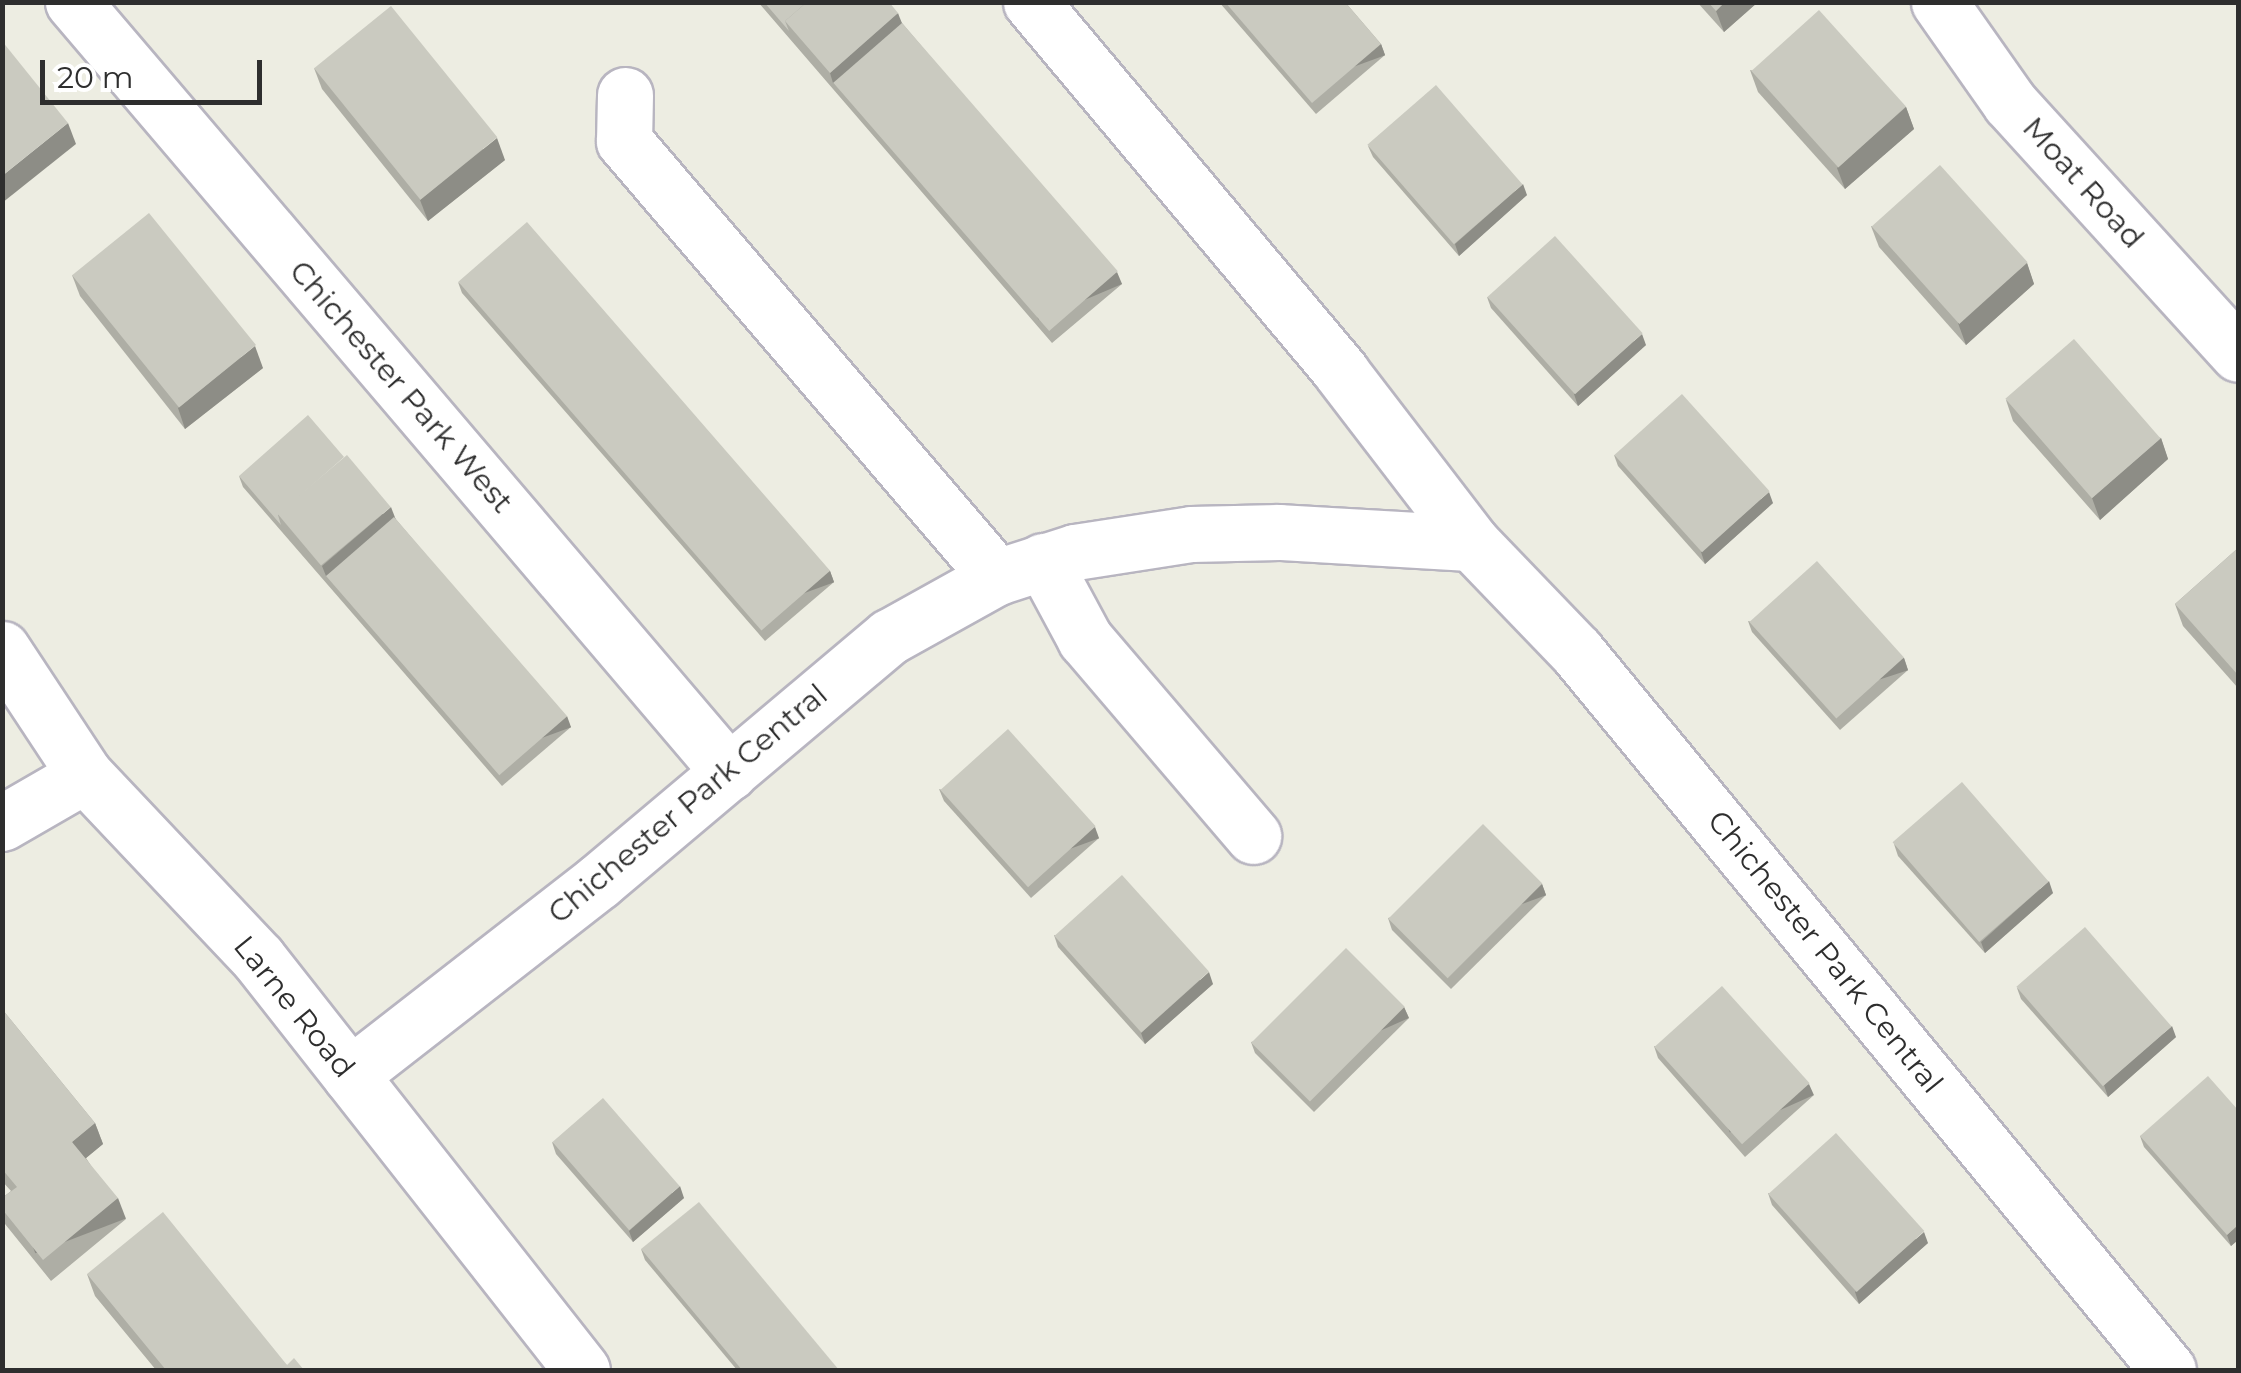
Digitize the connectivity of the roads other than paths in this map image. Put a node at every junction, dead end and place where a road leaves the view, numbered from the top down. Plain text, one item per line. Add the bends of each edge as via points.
1 (73, 2) edge
2 (1032, 2) edge
3 (1939, 2) edge
4 (625, 95) dead end
5 (2238, 354) edge
6 (1472, 543) junction
7 (1020, 569) junction
8 (2, 649) edge
9 (729, 772) junction
10 (85, 775) junction
11 (2, 824) edge
12 (1253, 836) dead end
13 (350, 1074) junction
14 (582, 1370) edge
15 (2168, 1370) edge

1 - 9 street, Chichester Park West
2 - 6 street, Chichester Park Central via 1340,372
3 - 5 street, Moat Road via 2010,103
4 - 7 street via 624,141
6 - 7 street, Chichester Park Central via 1191,534 1118,543
6 - 15 street, Chichester Park Central via 1576,651
7 - 9 street, Chichester Park Central via 890,637
7 - 12 street
8 - 10 street, Larne Road
9 - 13 street, Chichester Park Central via 599,882
10 - 11 street
10 - 13 street, Larne Road via 258,958
13 - 14 street, Larne Road

